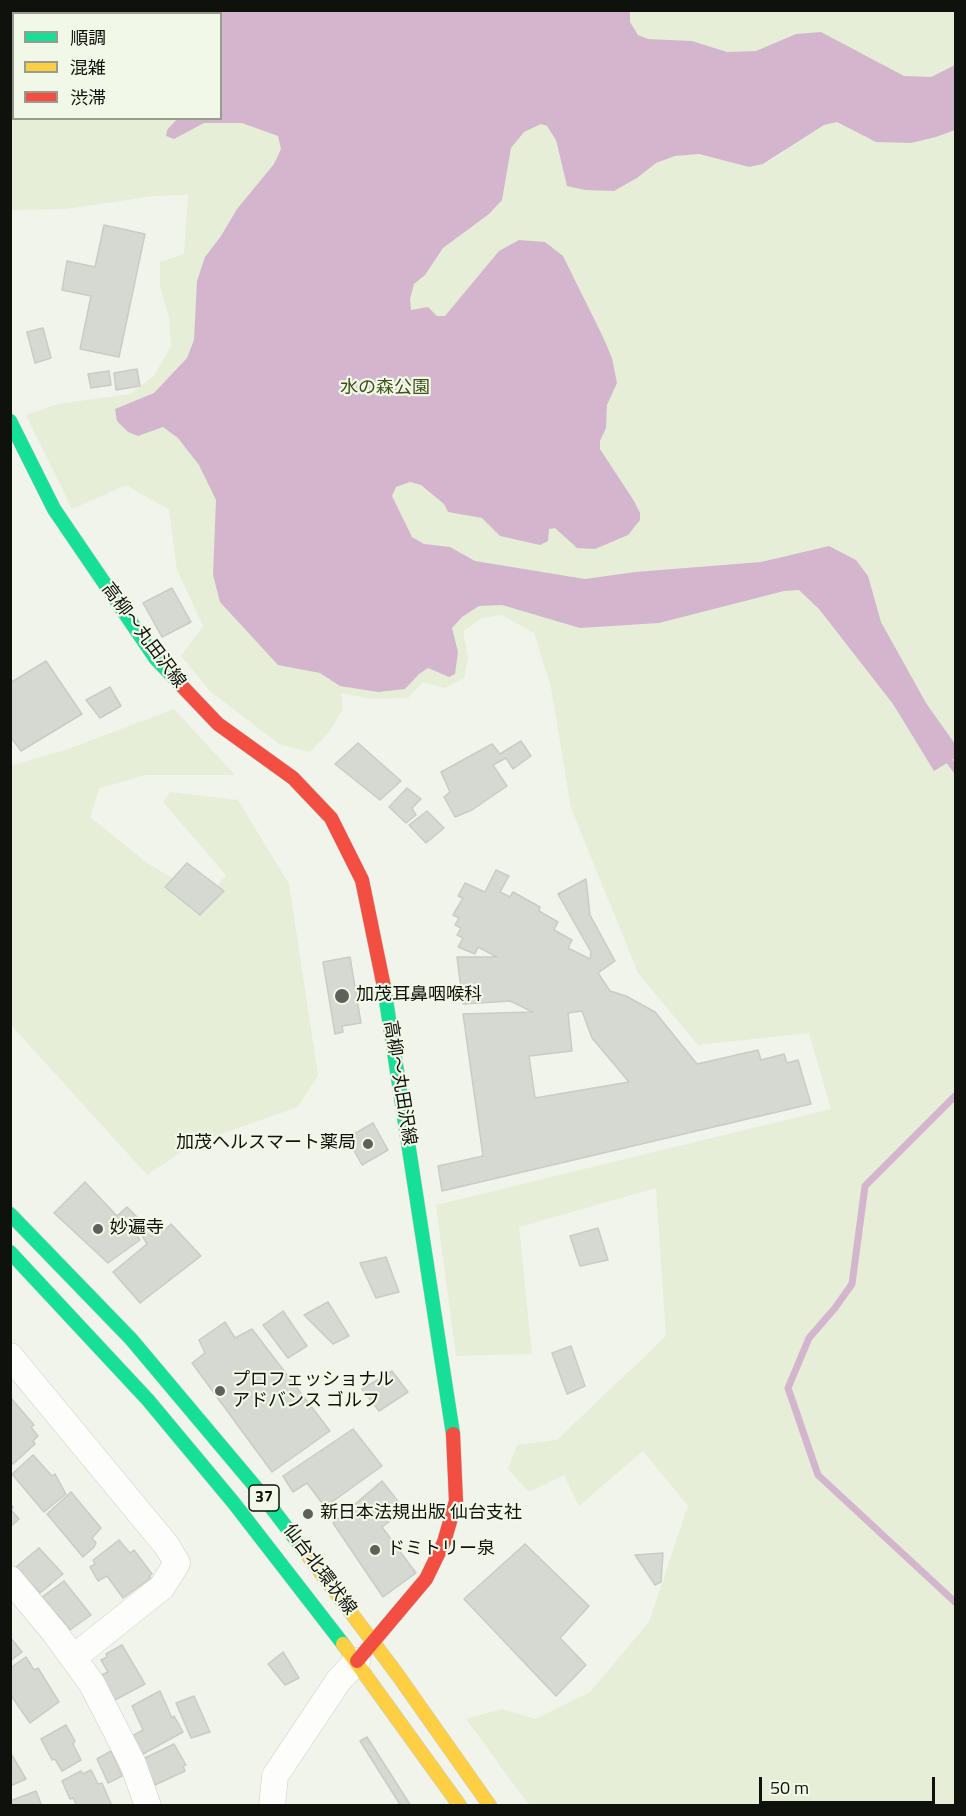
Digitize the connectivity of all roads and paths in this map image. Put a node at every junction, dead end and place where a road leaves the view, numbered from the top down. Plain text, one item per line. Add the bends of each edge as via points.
1 (10, 421) edge
2 (10, 1214) edge
3 (10, 1252) edge
4 (10, 1356) edge
5 (10, 1579) edge
6 (365, 1652) junction
7 (73, 1658) junction
8 (148, 1806) edge
9 (272, 1806) edge
10 (460, 1806) edge
11 (490, 1806) edge

1 - 6 main road, 高柳～丸田沢線 via 54,509 156,659 218,724 293,778 331,818 362,880 379,952 440,1344 453,1432 456,1501 444,1542 426,1579
2 - 6 main road, 仙台北環状線 / 37 via 80,1284 258,1490
3 - 6 main road, 仙台北環状線 / 37 via 148,1400
4 - 7 street via 177,1563 162,1587
5 - 7 street
6 - 9 street via 339,1680 275,1776
6 - 10 main road, 仙台北環状線 / 37
6 - 11 main road, 仙台北環状線 / 37
7 - 8 street via 92,1684 133,1764

